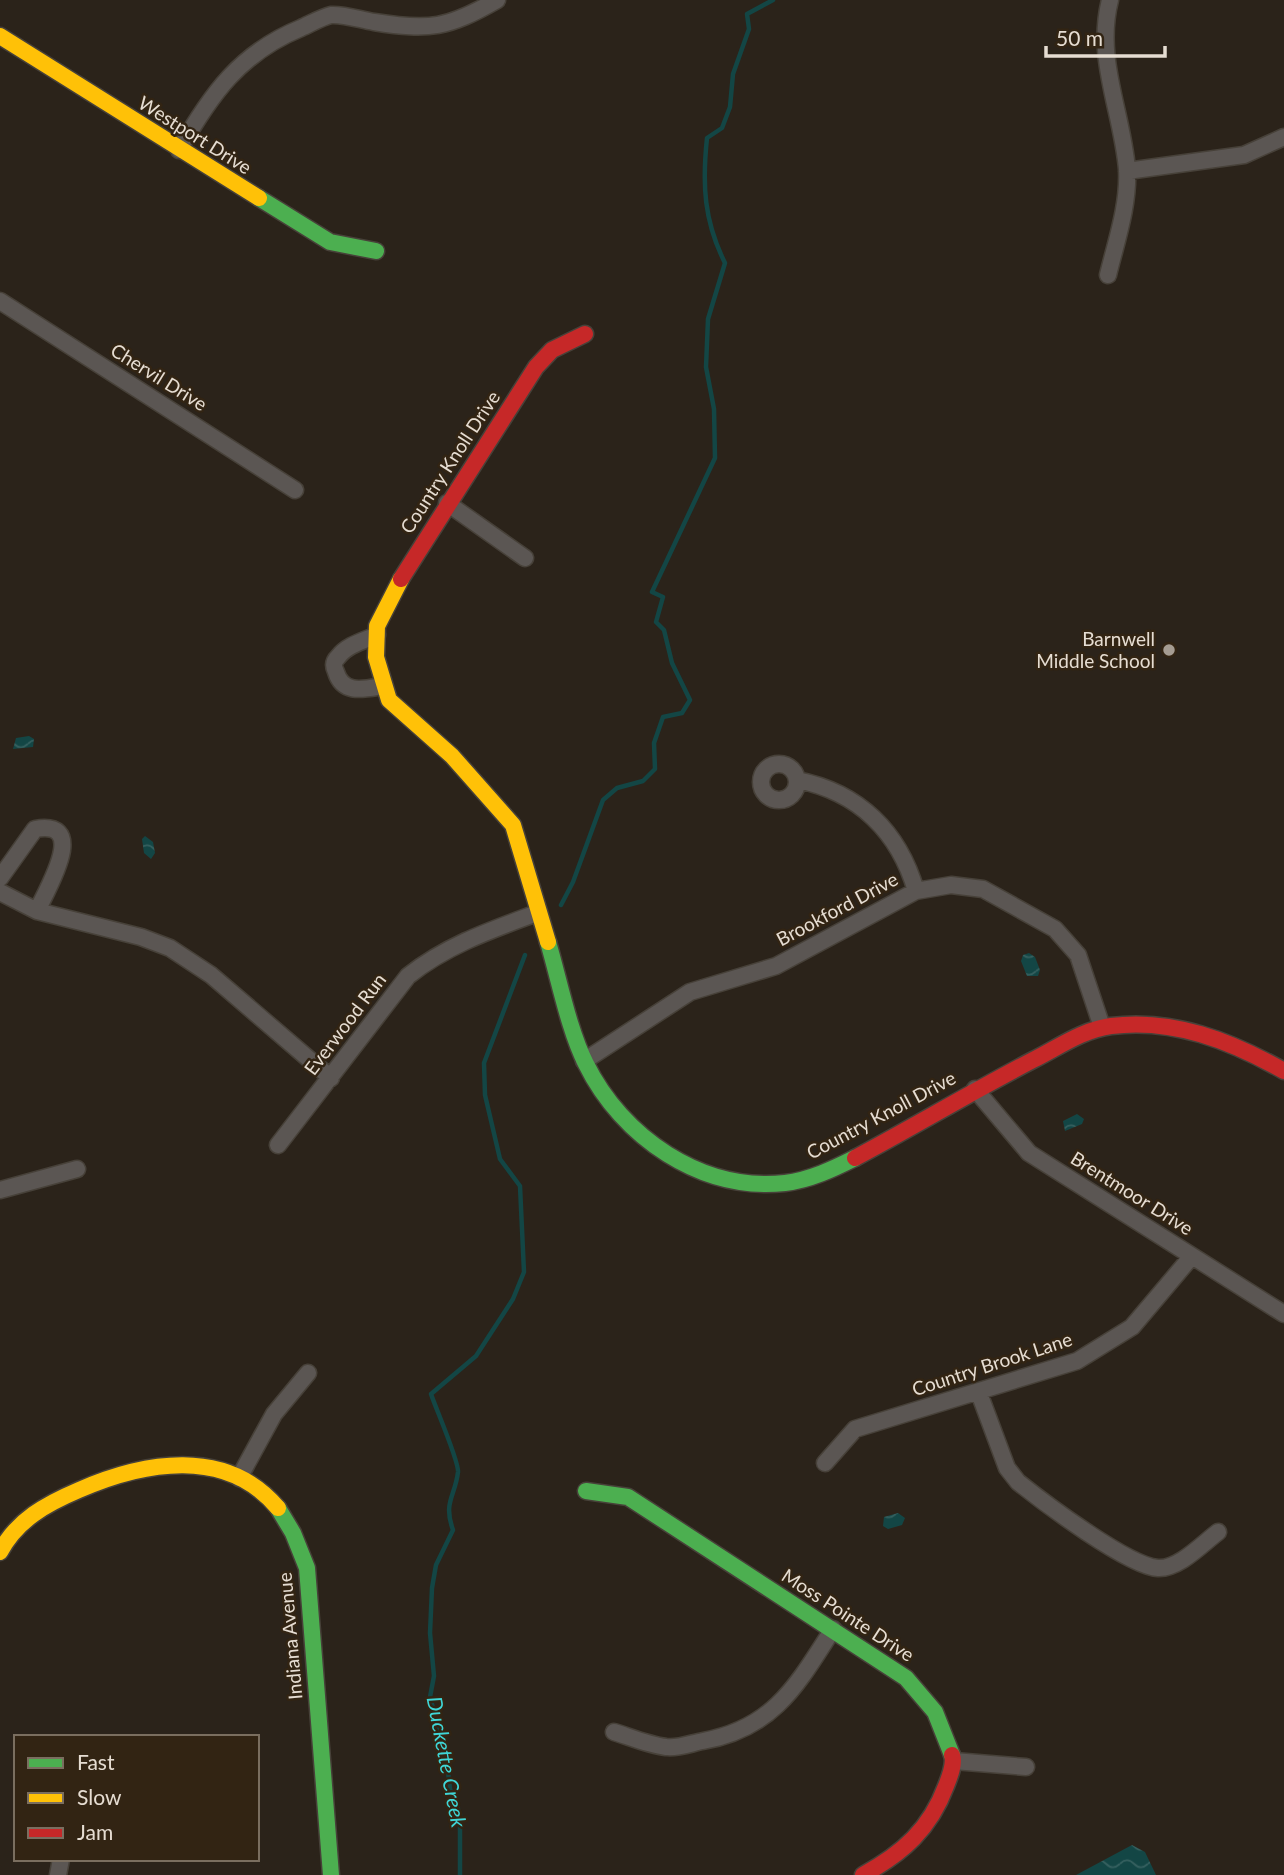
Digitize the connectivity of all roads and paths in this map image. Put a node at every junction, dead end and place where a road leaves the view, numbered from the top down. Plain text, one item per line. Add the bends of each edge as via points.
1 (497, 0) edge
2 (1110, 0) edge
3 (330, 8) edge
4 (0, 36) edge
5 (1284, 137) edge
6 (179, 150) junction
7 (1127, 170) junction
8 (376, 251) dead end
9 (1108, 275) dead end
10 (0, 301) edge
11 (585, 334) dead end
12 (295, 490) dead end
13 (447, 503) junction
14 (525, 558) dead end
15 (377, 635) junction
16 (383, 687) junction
17 (797, 780) dead end
18 (0, 878) edge
19 (916, 891) junction
20 (0, 892) edge
21 (37, 911) junction
22 (537, 913) junction
23 (1102, 1027) junction
24 (583, 1061) junction
25 (1284, 1072) edge
26 (331, 1078) junction
27 (975, 1089) junction
28 (278, 1146) dead end
29 (77, 1169) dead end
30 (0, 1190) edge
31 (1192, 1256) junction
32 (1284, 1314) edge
33 (308, 1373) dead end
34 (979, 1393) junction
35 (825, 1464) dead end
36 (239, 1478) junction
37 (586, 1491) dead end
38 (6, 1525) edge
39 (1218, 1532) dead end
40 (0, 1552) edge
41 (833, 1629) junction
42 (614, 1732) dead end
43 (954, 1761) junction
44 (1026, 1767) dead end
45 (331, 1875) edge
46 (863, 1875) edge

1 - 3 street via 442,27 400,26
2 - 7 street via 1103,47
3 - 6 street via 253,52 201,112
4 - 6 street, Westport Drive
5 - 7 street via 1244,155
6 - 8 street, Westport Drive via 330,242
7 - 9 street via 1123,214
10 - 12 street, Chervil Drive
11 - 13 street, Country Knoll Drive via 552,350 536,367
13 - 14 street
13 - 15 street, Country Knoll Drive via 389,597
15 - 16 street, Country Knoll Drive via 376,657
15 - 16 street via 340,654 334,670 341,683 354,691
16 - 22 street, Country Knoll Drive via 389,700 452,756 513,825
17 - 19 street via 825,786 862,808 893,839 907,861
18 - 21 street via 35,829 58,831 62,852
19 - 23 street, Brookford Drive via 951,885 983,889 1055,929 1078,955
19 - 24 street, Brookford Drive via 776,965 690,992
20 - 21 street
21 - 26 street via 170,948 211,975
22 - 24 street, Country Knoll Drive
22 - 26 street, Everwood Run via 474,936 408,976
23 - 25 street, Country Knoll Drive via 1181,1028 1252,1052
23 - 27 street, Country Knoll Drive
24 - 27 street, Country Knoll Drive via 599,1094 646,1140 699,1172 740,1181 785,1183 816,1175
26 - 28 street, Everwood Run
27 - 31 street, Brentmoor Drive via 1029,1153
29 - 30 street
31 - 32 street, Brentmoor Drive
31 - 34 street, Country Brook Lane via 1132,1327 1077,1361
33 - 36 street via 274,1414
34 - 35 street, Country Brook Lane via 855,1429
34 - 39 street via 1007,1468 1018,1482 1129,1557 1158,1568 1179,1561
36 - 38 street, Indiana Avenue via 213,1468 174,1464 118,1475 66,1494
36 - 45 street, Indiana Avenue via 272,1501 294,1532 307,1568
37 - 41 street, Moss Pointe Drive via 628,1497
38 - 40 street, Indiana Avenue
41 - 42 street via 793,1692 775,1710 745,1728 721,1738 667,1748
41 - 43 street, Moss Pointe Drive via 906,1678 935,1712
43 - 44 street
43 - 46 street via 924,1833 906,1851

